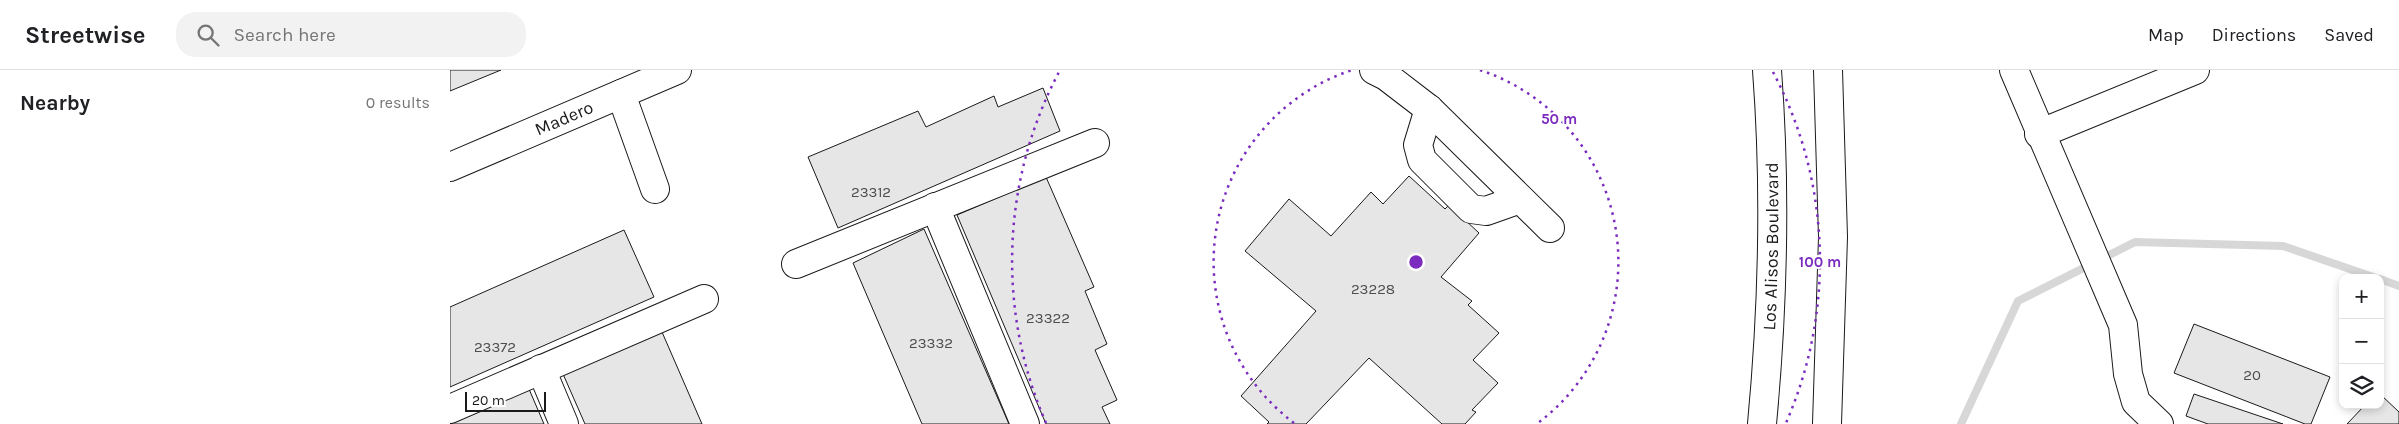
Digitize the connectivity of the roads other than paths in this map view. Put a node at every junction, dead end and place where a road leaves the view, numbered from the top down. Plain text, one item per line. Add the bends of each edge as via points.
1 (677, 70) edge
2 (1374, 70) edge
3 (1767, 70) edge
4 (1828, 70) edge
5 (2014, 70) edge
6 (2196, 70) edge
7 (621, 94) junction
8 (1429, 109) junction
9 (2040, 134) junction
10 (1094, 143) dead end
11 (450, 167) edge
12 (655, 189) dead end
13 (1520, 199) junction
14 (935, 207) junction
15 (1550, 228) dead end
16 (796, 264) dead end
17 (704, 299) dead end
18 (541, 369) junction
19 (450, 409) edge
20 (564, 424) edge
21 (1025, 424) edge
22 (1762, 424) edge
23 (1827, 424) edge
24 (2159, 424) edge

1 - 7 main road, Madero
2 - 8 main road
3 - 22 main road, Los Alisos Boulevard via 1772,249
4 - 23 main road via 1834,237
5 - 9 main road
6 - 9 main road
7 - 11 main road, Madero
7 - 12 main road
8 - 13 main road
8 - 13 main road via 1418,145 1422,160 1471,209 1486,211
9 - 24 main road via 2123,325 2128,374 2136,402
10 - 14 main road
13 - 15 main road
14 - 16 main road
14 - 21 main road
17 - 18 main road
18 - 19 main road
18 - 20 main road

